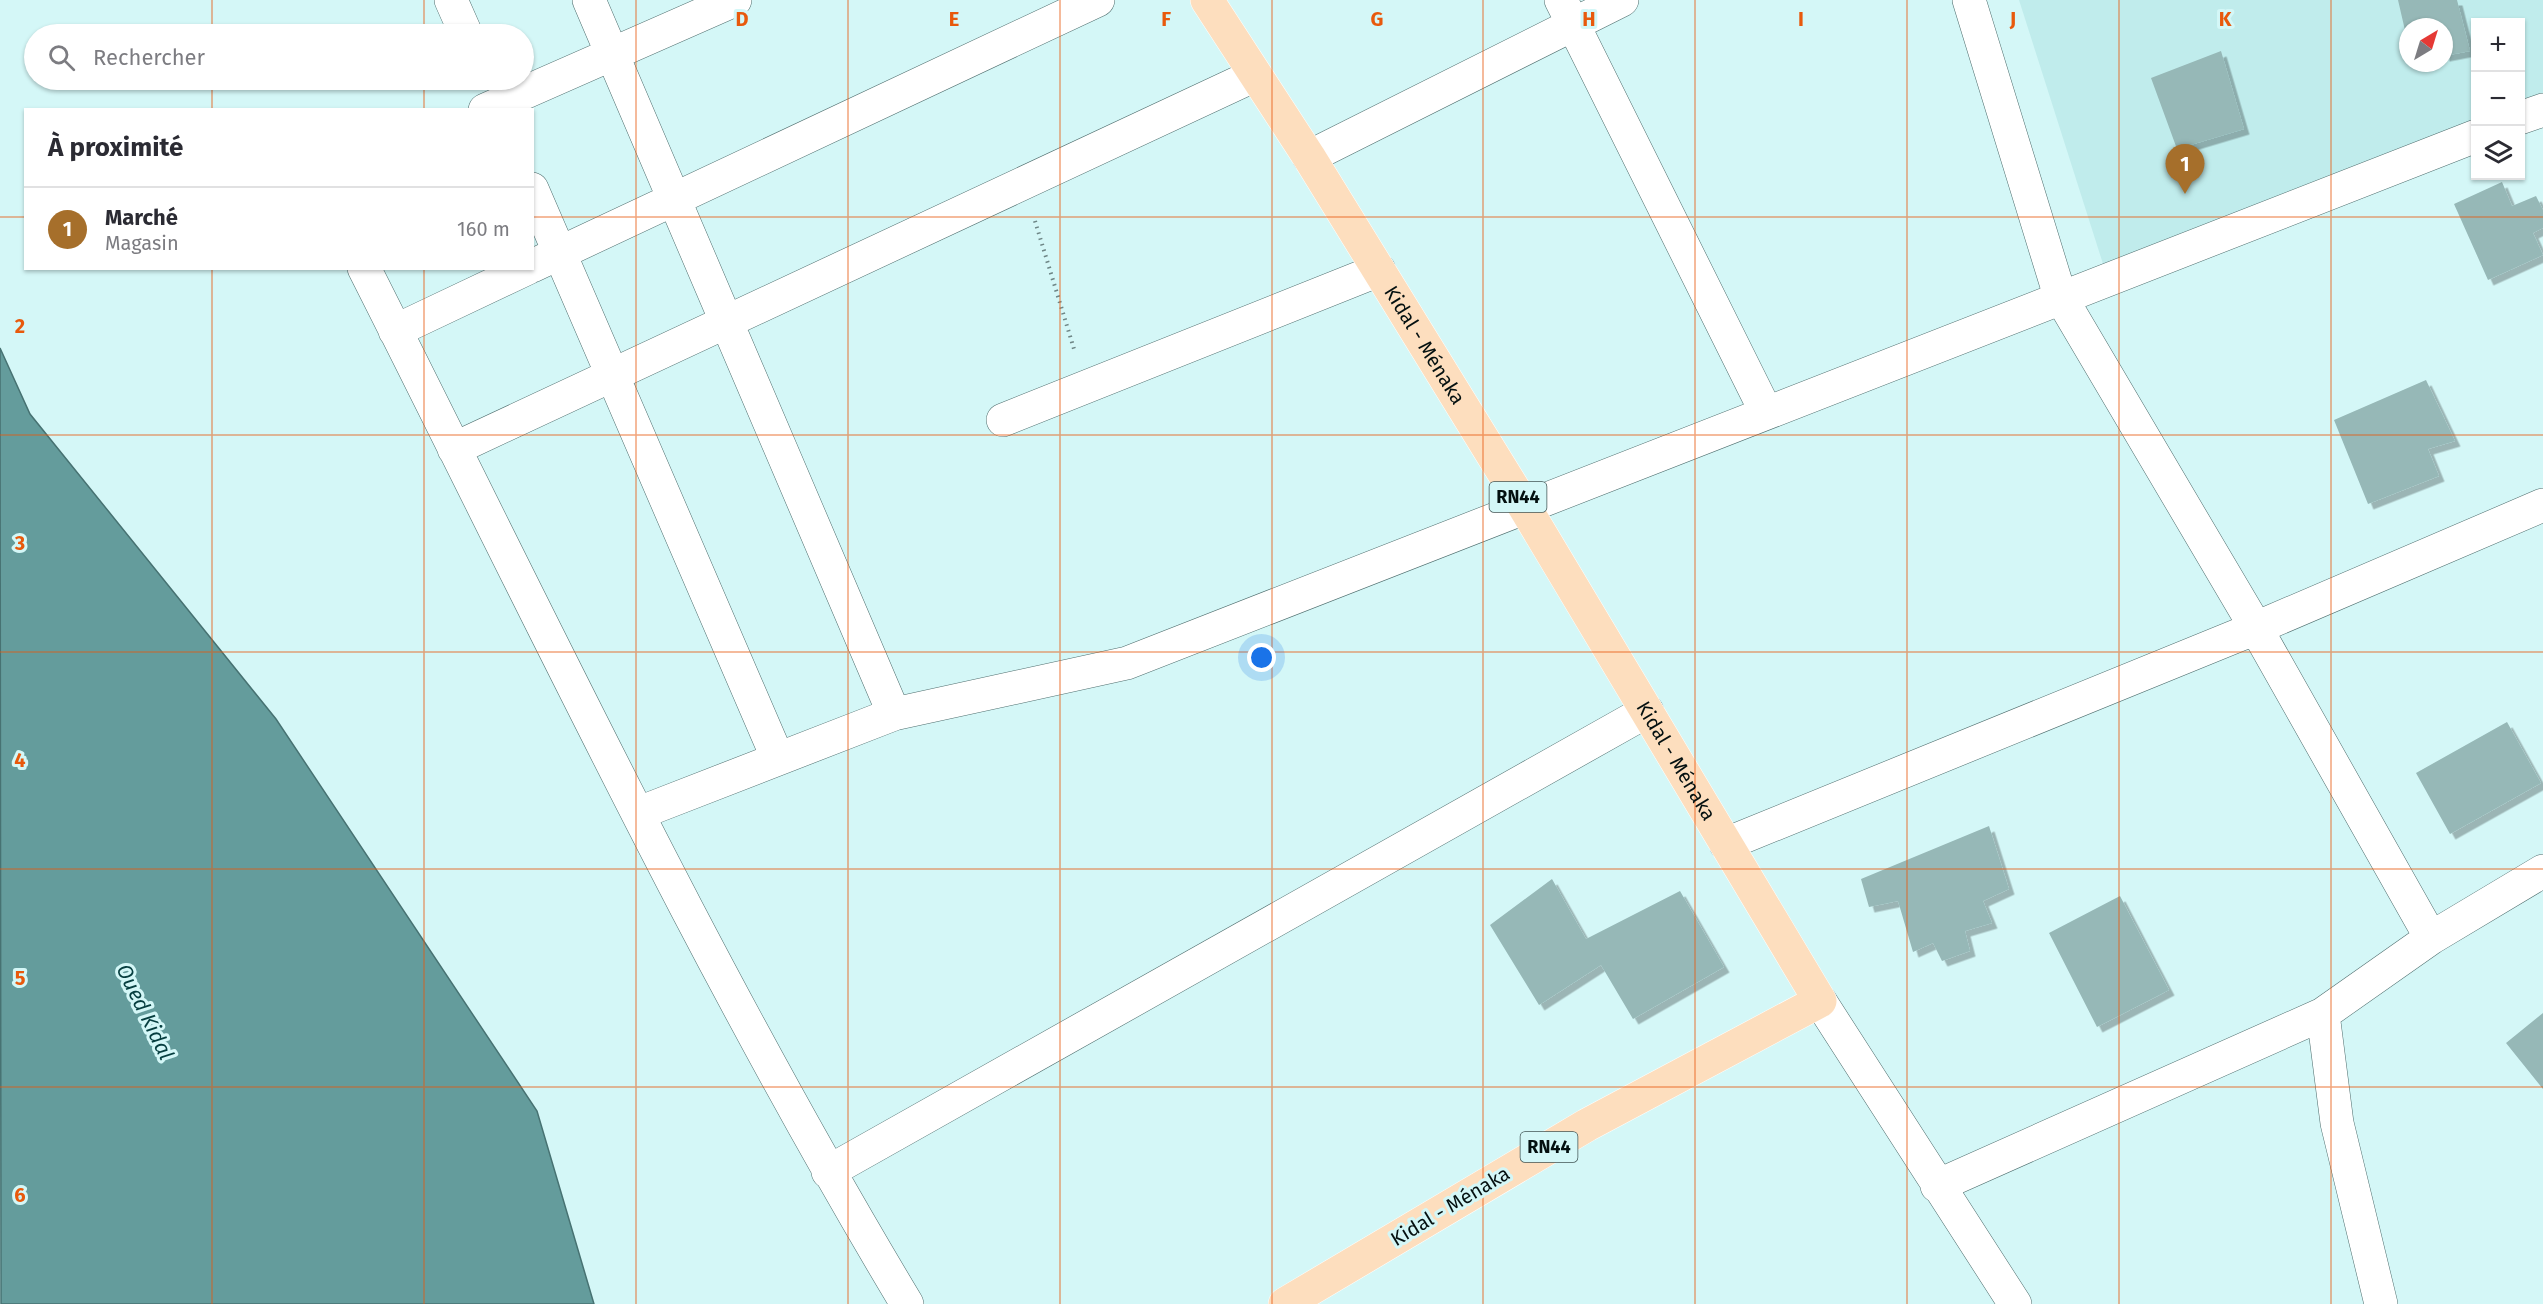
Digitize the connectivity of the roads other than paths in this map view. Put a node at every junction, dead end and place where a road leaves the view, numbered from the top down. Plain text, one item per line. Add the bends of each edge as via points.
1 (451, 0) edge
2 (589, 0) edge
3 (735, 0) edge
4 (1098, 0) edge
5 (1207, 0) edge
6 (1622, 0) edge
7 (1969, 0) edge
8 (1567, 12) edge
9 (462, 24) edge
10 (612, 54) junction
11 (1255, 75) junction
12 (534, 84) edge
13 (519, 90) edge
14 (491, 101) edge
15 (2543, 110) edge
16 (2525, 116) edge
17 (2471, 138) edge
18 (1310, 157) junction
19 (534, 199) edge
20 (675, 200) junction
21 (546, 260) edge
22 (365, 270) edge
23 (524, 270) edge
24 (1379, 270) junction
25 (2060, 296) junction
26 (727, 322) junction
27 (395, 331) junction
28 (613, 375) junction
29 (1766, 412) junction
30 (1003, 420) dead end
31 (454, 449) junction
32 (2543, 505) edge
33 (1524, 506) junction
34 (2256, 628) junction
35 (1647, 711) junction
36 (894, 714) junction
37 (778, 759) junction
38 (639, 813) junction
39 (1726, 844) junction
40 (2543, 871) edge
41 (2431, 938) junction
42 (1820, 1001) junction
43 (2323, 1014) junction
44 (828, 1172) junction
45 (1937, 1186) junction
46 (907, 1304) edge
47 (1285, 1304) edge
48 (2015, 1304) edge
49 (2381, 1304) edge

1 - 9 street
2 - 10 street
3 - 10 street
4 - 20 street
5 - 11 main road, Kidal - Ménaka / RN44
6 - 8 street
7 - 25 street
8 - 18 street
8 - 29 street
10 - 12 street
10 - 20 street
11 - 18 main road, Kidal - Ménaka / RN44
11 - 26 street
13 - 14 street
15 - 16 street
17 - 25 street
18 - 24 main road, Kidal - Ménaka / RN44
19 - 21 street
20 - 21 street
20 - 26 street
21 - 28 street
22 - 27 street
23 - 27 street
24 - 30 street
24 - 33 main road, Kidal - Ménaka / RN44
25 - 29 street
25 - 34 street
26 - 28 street
26 - 36 street
27 - 31 street
28 - 31 street
28 - 37 street
29 - 33 street
31 - 38 street
32 - 34 street
33 - 35 main road, Kidal - Ménaka / RN44
33 - 36 street via 1127,663
34 - 39 street
34 - 41 street
35 - 39 main road, Kidal - Ménaka / RN44
35 - 44 street
36 - 37 street
37 - 38 street
38 - 44 street
39 - 42 main road, Kidal - Ménaka / RN44
40 - 41 street
41 - 43 street
42 - 45 street
42 - 47 main road, Kidal - Ménaka / RN44 via 1587,1125
43 - 45 street
43 - 49 street via 2337,1123
44 - 46 street
45 - 48 street

